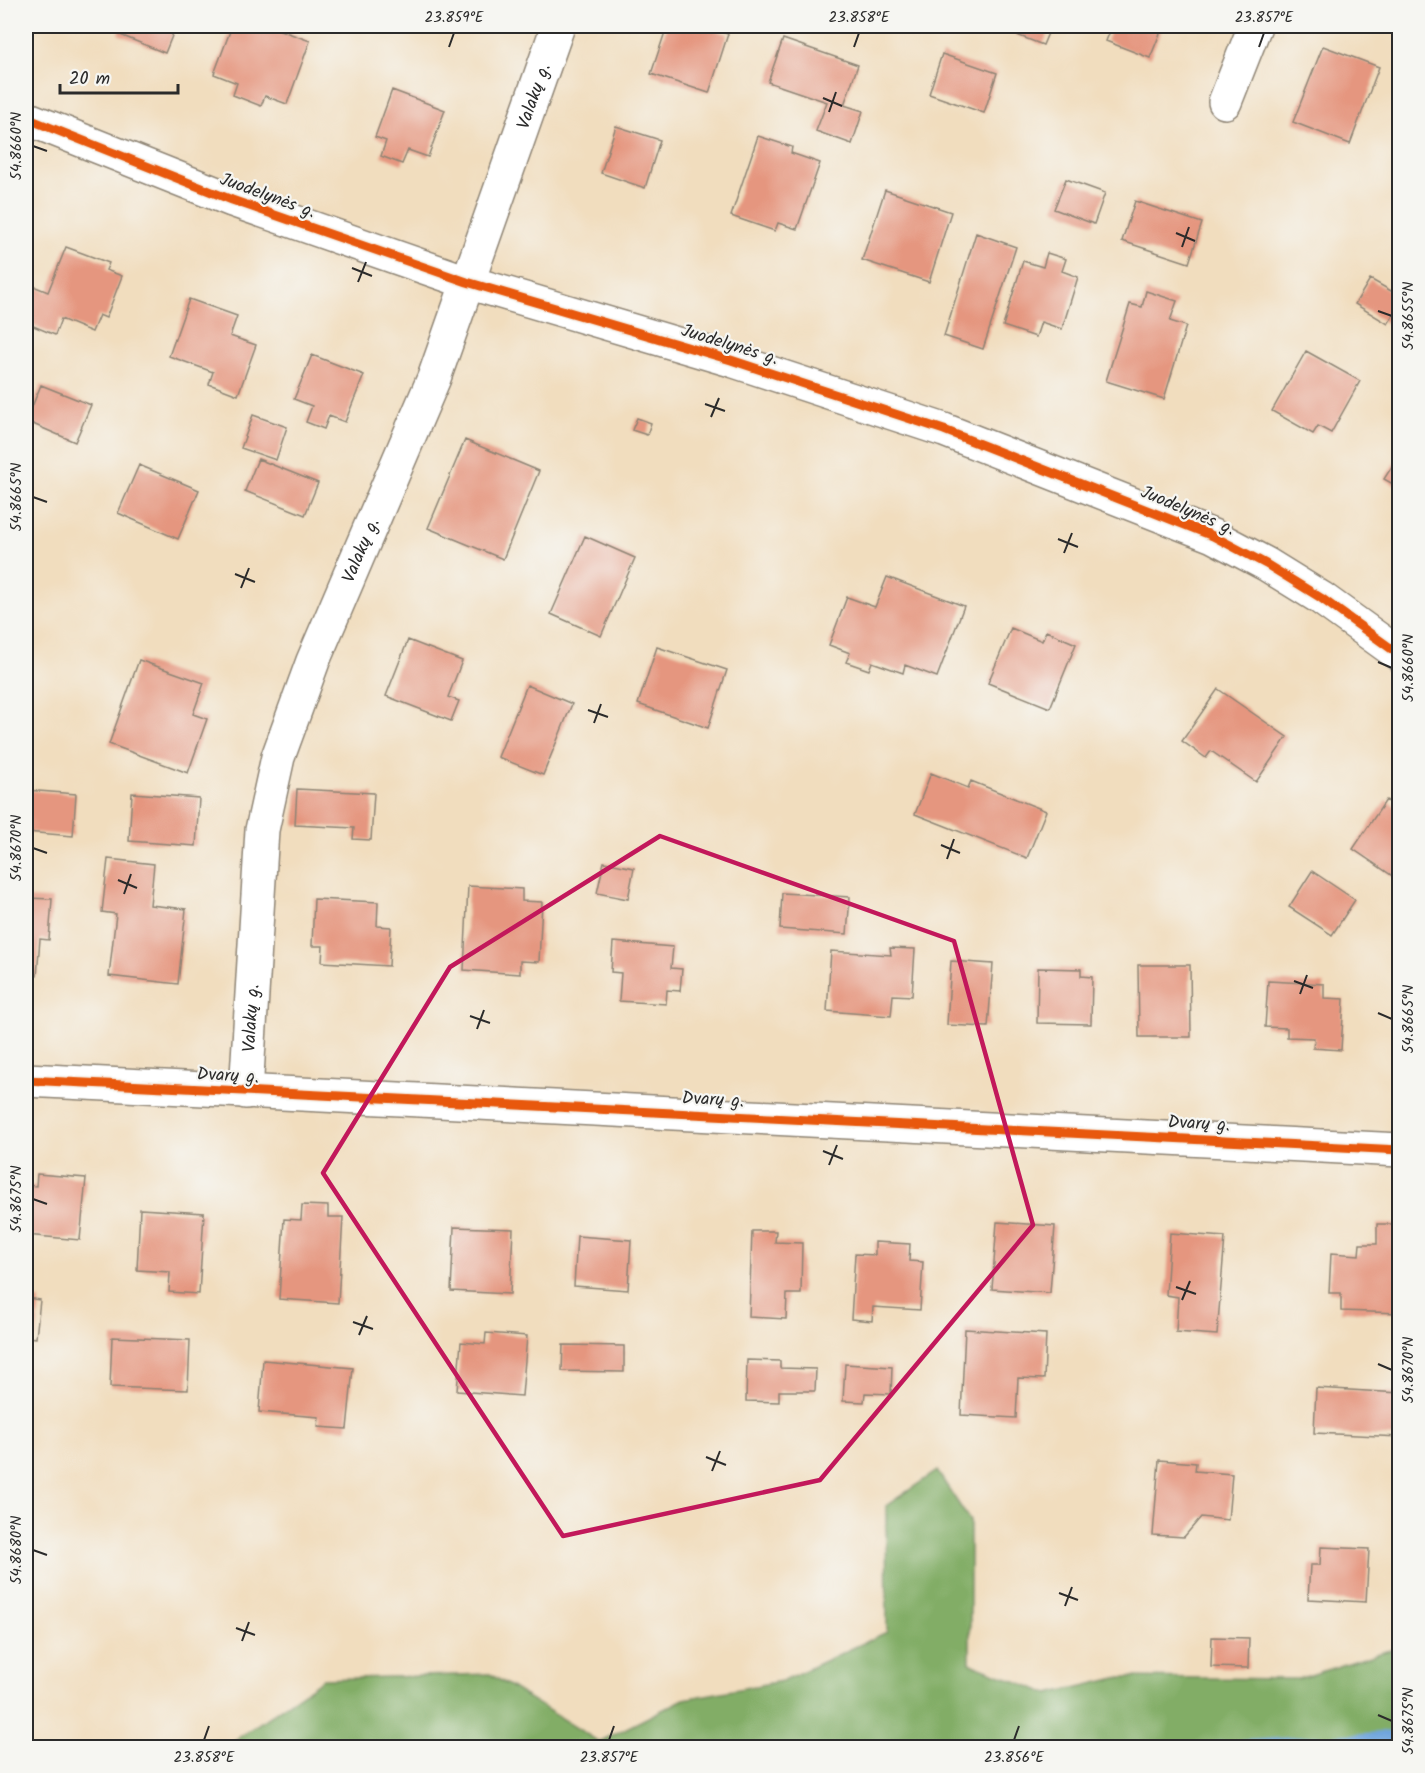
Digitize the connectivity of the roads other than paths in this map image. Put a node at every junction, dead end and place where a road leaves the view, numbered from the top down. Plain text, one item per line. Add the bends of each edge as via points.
1 (558, 26) edge
2 (1255, 26) edge
3 (1225, 102) dead end
4 (26, 118) edge
5 (467, 282) junction
6 (1400, 655) edge
7 (26, 1080) edge
8 (246, 1092) junction
9 (1400, 1149) edge

1 - 5 street, Valakų g.
2 - 3 street
4 - 5 street, Juodelynės g. via 232,200
5 - 6 street, Juodelynės g. via 731,360 944,430 1212,536 1322,598
5 - 8 street, Valakų g. via 434,378 313,661 278,757 262,830
7 - 8 street, Dvarų g.
8 - 9 street, Dvarų g.

